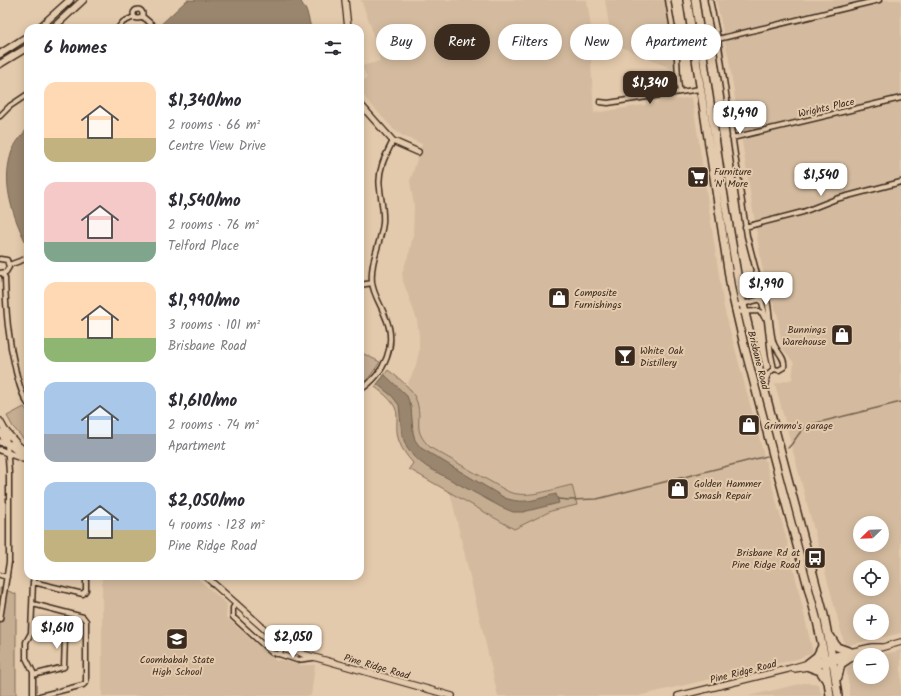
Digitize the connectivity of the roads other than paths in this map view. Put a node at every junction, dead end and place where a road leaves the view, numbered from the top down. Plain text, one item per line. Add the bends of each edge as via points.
1 (70, 0) edge
2 (83, 0) edge
3 (346, 0) edge
4 (668, 0) edge
5 (687, 0) edge
6 (695, 0) edge
7 (710, 0) edge
8 (879, 0) edge
9 (142, 16) junction
10 (134, 17) junction
11 (43, 24) edge
12 (57, 24) edge
13 (121, 24) edge
14 (153, 24) edge
15 (348, 24) edge
16 (715, 24) edge
17 (721, 38) edge
18 (24, 39) edge
19 (24, 49) edge
20 (0, 54) edge
21 (721, 60) edge
22 (0, 64) edge
23 (700, 89) junction
24 (680, 92) junction
25 (24, 97) edge
26 (901, 98) edge
27 (600, 102) dead end
28 (364, 108) edge
29 (0, 116) edge
30 (732, 138) junction
31 (393, 140) junction
32 (418, 152) dead end
33 (901, 182) edge
34 (745, 227) junction
35 (0, 259) edge
36 (24, 260) edge
37 (9, 265) junction
38 (2, 273) edge
39 (757, 274) junction
40 (372, 283) junction
41 (364, 284) edge
42 (761, 300) junction
43 (769, 307) junction
44 (744, 308) junction
45 (736, 309) junction
46 (767, 329) junction
47 (774, 368) junction
48 (364, 387) edge
49 (24, 396) edge
50 (766, 398) junction
51 (0, 421) edge
52 (2, 431) edge
53 (0, 442) edge
54 (7, 443) junction
55 (19, 446) junction
56 (0, 450) edge
57 (24, 450) edge
58 (7, 453) junction
59 (24, 457) edge
60 (24, 459) edge
61 (0, 575) edge
62 (7, 577) junction
63 (86, 580) edge
64 (210, 580) edge
65 (33, 582) joint
66 (236, 603) junction
67 (33, 604) junction
68 (0, 619) edge
69 (826, 624) junction
70 (32, 626) junction
71 (280, 642) junction
72 (901, 642) edge
73 (822, 646) junction
74 (280, 654) junction
75 (852, 654) junction
76 (313, 658) junction
77 (833, 659) junction
78 (825, 661) junction
79 (808, 665) junction
80 (33, 675) junction
81 (836, 683) junction
82 (829, 686) junction
83 (33, 696) edge
84 (40, 696) edge
85 (452, 696) edge
86 (678, 696) edge
87 (830, 696) edge
88 (838, 696) edge

1 - 11 main road
2 - 12 main road
3 - 15 street
4 - 24 street
5 - 23 highway, Brisbane Road
6 - 44 highway, Brisbane Road via 721,178
7 - 16 street
8 - 17 street
9 - 10 street via 138,19
9 - 10 street via 141,12 136,10 133,13
9 - 14 street
10 - 13 street
18 - 20 main road
19 - 22 main road
21 - 30 street
23 - 24 street
23 - 45 highway, Brisbane Road
24 - 27 street
25 - 29 street
26 - 30 street, Wrights Place
28 - 31 street
30 - 34 street
31 - 32 street
31 - 40 street via 381,165 379,176 383,222 373,261
33 - 34 street
34 - 39 street
35 - 37 street via 6,260
36 - 37 street
37 - 38 street via 8,270
38 - 49 street via 5,278 11,352
39 - 42 street
39 - 43 street via 762,281
40 - 41 street
40 - 48 street via 386,317 391,338 383,367
42 - 43 street
42 - 44 street
42 - 46 street
43 - 47 street via 773,342 785,364 779,370
44 - 45 street
44 - 45 street
44 - 46 street via 760,312
44 - 50 highway, Brisbane Road
45 - 73 highway, Brisbane Road
46 - 47 street
47 - 50 street via 767,375
50 - 69 highway, Brisbane Road
51 - 52 street
52 - 54 street
52 - 55 street
53 - 54 street
54 - 55 street
54 - 58 street
54 - 59 street
55 - 57 street
56 - 58 street
58 - 60 street
58 - 62 street
61 - 62 street
62 - 68 street
63 - 65 street via 86,590 83,594
64 - 66 street, Pine Ridge Road
65 - 67 street
66 - 71 street, Pine Ridge Road
66 - 74 street via 233,617 272,653
67 - 70 street
67 - 84 street via 83,617 86,621 86,682
69 - 75 highway via 836,646
69 - 77 highway, Brisbane Road
70 - 80 street via 32,633 26,642 26,658
70 - 80 street via 63,634 65,638 64,667
71 - 74 street via 283,648
71 - 76 street, Pine Ridge Road
72 - 75 street, Pine Ridge Road via 872,647
73 - 78 highway, Brisbane Road
73 - 79 highway
74 - 76 street via 297,660
75 - 77 street, Pine Ridge Road
75 - 81 highway via 840,666
76 - 85 street, Pine Ridge Road
77 - 78 street, Pine Ridge Road
77 - 81 highway, Brisbane Road
78 - 79 street, Pine Ridge Road
78 - 82 highway, Brisbane Road
79 - 82 highway via 821,672
79 - 86 street, Pine Ridge Road
80 - 83 street
81 - 88 highway, Brisbane Road
82 - 87 highway, Brisbane Road

